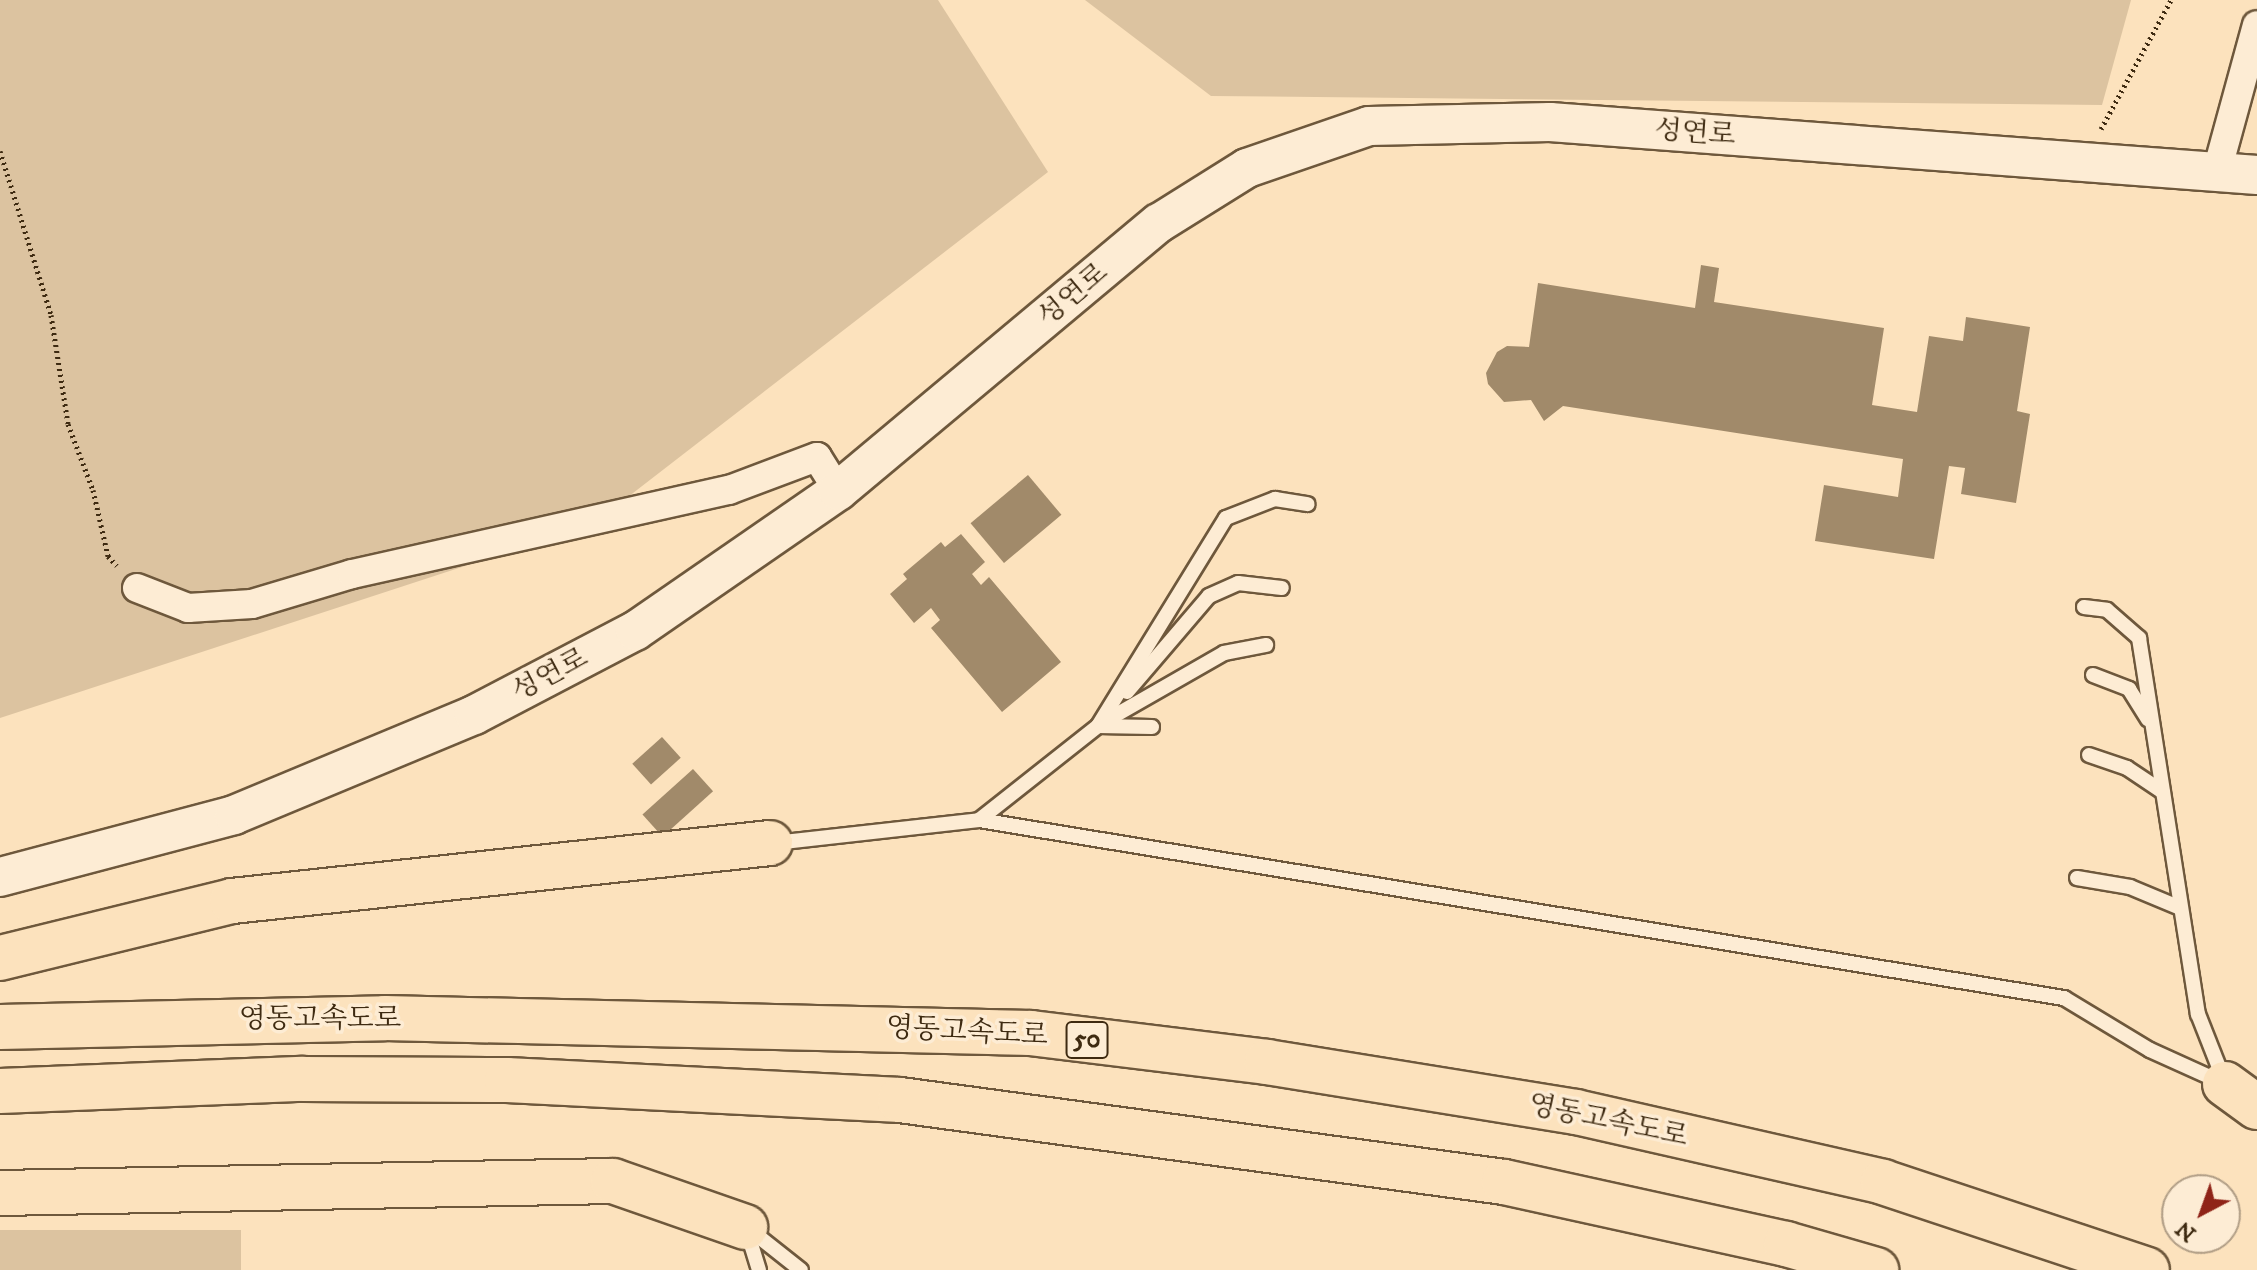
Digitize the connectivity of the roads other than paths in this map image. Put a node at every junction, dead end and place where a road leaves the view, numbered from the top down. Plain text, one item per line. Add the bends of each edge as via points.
1 (2257, 25) edge
2 (2217, 171) junction
3 (2257, 175) edge
4 (838, 491) junction
5 (1308, 504) dead end
6 (137, 588) road end
7 (1282, 588) dead end
8 (2084, 607) dead end
9 (1266, 645) dead end
10 (2093, 675) dead end
11 (1098, 726) junction
12 (2153, 726) junction
13 (1152, 727) dead end
14 (2089, 755) dead end
15 (2163, 792) junction
16 (979, 820) junction
17 (770, 843) joint
18 (0, 877) edge
19 (2077, 878) dead end
20 (2178, 907) junction
21 (0, 958) edge
22 (0, 1027) edge
23 (0, 1091) edge
24 (2241, 1095) edge
25 (0, 1193) edge
26 (745, 1227) junction
27 (759, 1270) edge
28 (801, 1270) edge
29 (1876, 1270) edge
30 (2147, 1270) edge

1 - 2 street
2 - 3 main road, 성연로
2 - 4 main road, 성연로 via 1550,122 1369,126 1247,168 1159,223
4 - 6 street via 817,457 729,490 352,574 252,604 188,608
4 - 18 main road, 성연로 via 635,631 474,715 234,815
5 - 11 lane via 1275,499 1226,518
7 - 11 lane via 1238,583 1209,596
8 - 12 lane via 2107,610 2139,638
9 - 11 lane via 1224,653
10 - 12 lane via 2129,689
11 - 13 lane
11 - 16 lane
12 - 15 lane
14 - 15 lane via 2127,768
15 - 20 lane
16 - 17 lane
16 - 24 lane via 2064,998 2150,1050
17 - 21 highway via 232,901
19 - 20 lane via 2130,887
20 - 24 lane via 2198,1014
22 - 30 highway, 영동고속도로 / 50 via 400,1018 1031,1033 1267,1062 1576,1112 1883,1182
23 - 29 highway via 288,1079 507,1080 900,1100 1504,1182 1786,1244
25 - 26 highway via 613,1181
26 - 27 lane
26 - 28 lane

